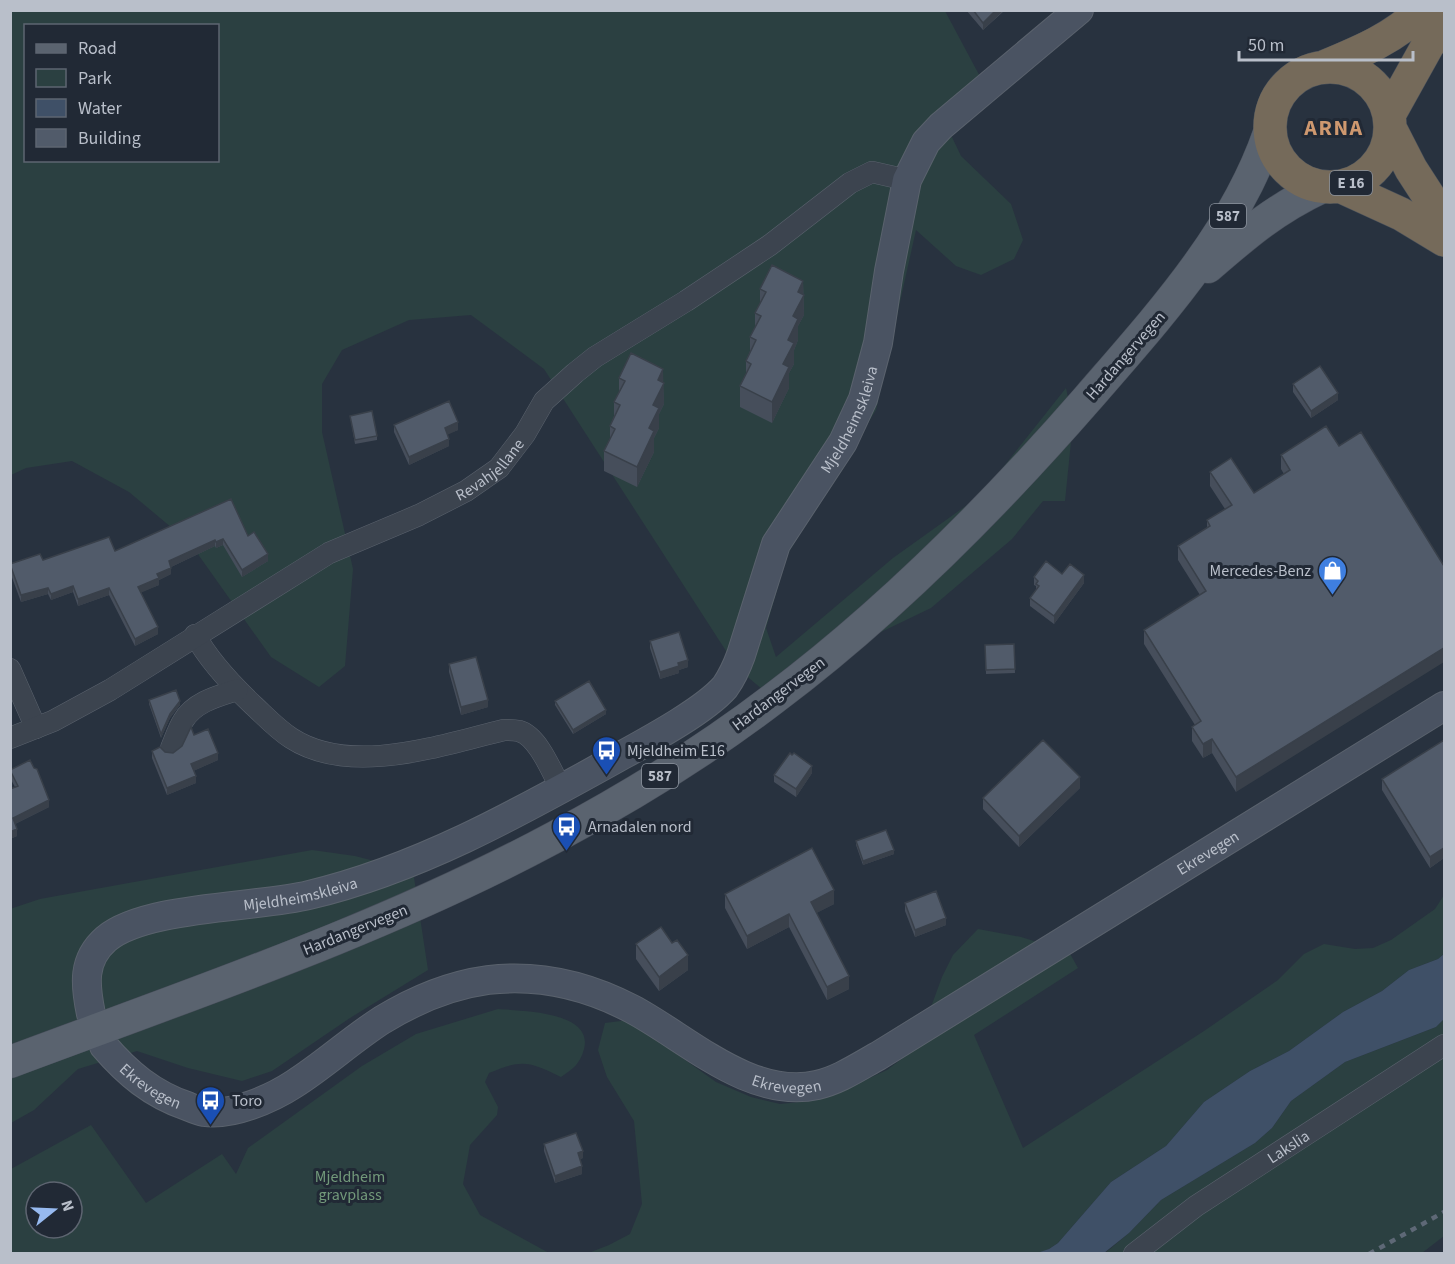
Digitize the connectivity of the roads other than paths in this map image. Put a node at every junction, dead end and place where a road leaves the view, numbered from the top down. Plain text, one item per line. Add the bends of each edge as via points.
1 (1079, 10) edge
2 (1422, 10) edge
3 (1444, 25) edge
4 (1326, 66) junction
5 (1390, 121) junction
6 (1269, 133) junction
7 (907, 180) junction
8 (1332, 187) junction
9 (1444, 220) edge
10 (1444, 240) edge
11 (1178, 293) junction
12 (195, 635) junction
13 (10, 669) edge
14 (237, 690) junction
15 (1444, 706) edge
16 (36, 728) junction
17 (10, 738) edge
18 (171, 748) dead end
19 (561, 789) junction
20 (91, 1014) dead end
21 (1444, 1045) edge
22 (104, 1046) dead end
23 (10, 1062) edge
24 (1134, 1254) edge

1 - 7 main road, Mjeldheimskleiva via 941,126 926,142
2 - 4 highway, E 16 via 1360,52
3 - 5 highway, E 16 via 1428,45
4 - 5 highway via 1346,68 1364,76 1385,101
4 - 6 highway, E 16 via 1307,70 1290,80 1277,95 1270,113
5 - 8 highway, E 16 via 1387,148 1377,166 1361,179
5 - 9 highway via 1411,169
6 - 8 highway, E 16 via 1274,152 1285,169 1302,181
6 - 11 main road, Hardangervegen / 587 via 1249,181
7 - 12 street, Revahjellane via 872,172 849,183 770,245 575,373 544,401 512,453 484,480 443,504 329,553
7 - 19 main road, Mjeldheimskleiva via 878,343 863,399 843,442 776,544 735,672 724,687 688,715
8 - 10 highway, E 16 via 1401,214
8 - 11 main road, Hardangervegen / 587 via 1296,199 1256,225
11 - 23 main road, Hardangervegen / 587 via 986,510 871,619 774,699 713,741 556,837 447,891 226,981
12 - 14 street
12 - 16 street, Revahjellane via 110,690
13 - 16 street
14 - 18 street via 192,710 183,720
14 - 19 street via 291,739 315,750 343,755 403,754 504,730 518,731 536,744
15 - 22 main road, Ekrevegen via 878,1056 816,1086 766,1083 742,1074 631,1008 582,988 538,979 484,981 410,1004 294,1084 263,1101 233,1110 204,1112 178,1103 134,1078
16 - 17 street, Revahjellane
19 - 20 main road, Mjeldheimskleiva via 472,835 380,874 311,895 155,918 120,930 107,938 91,957 86,971
21 - 24 street, Lakslia via 1196,1206

